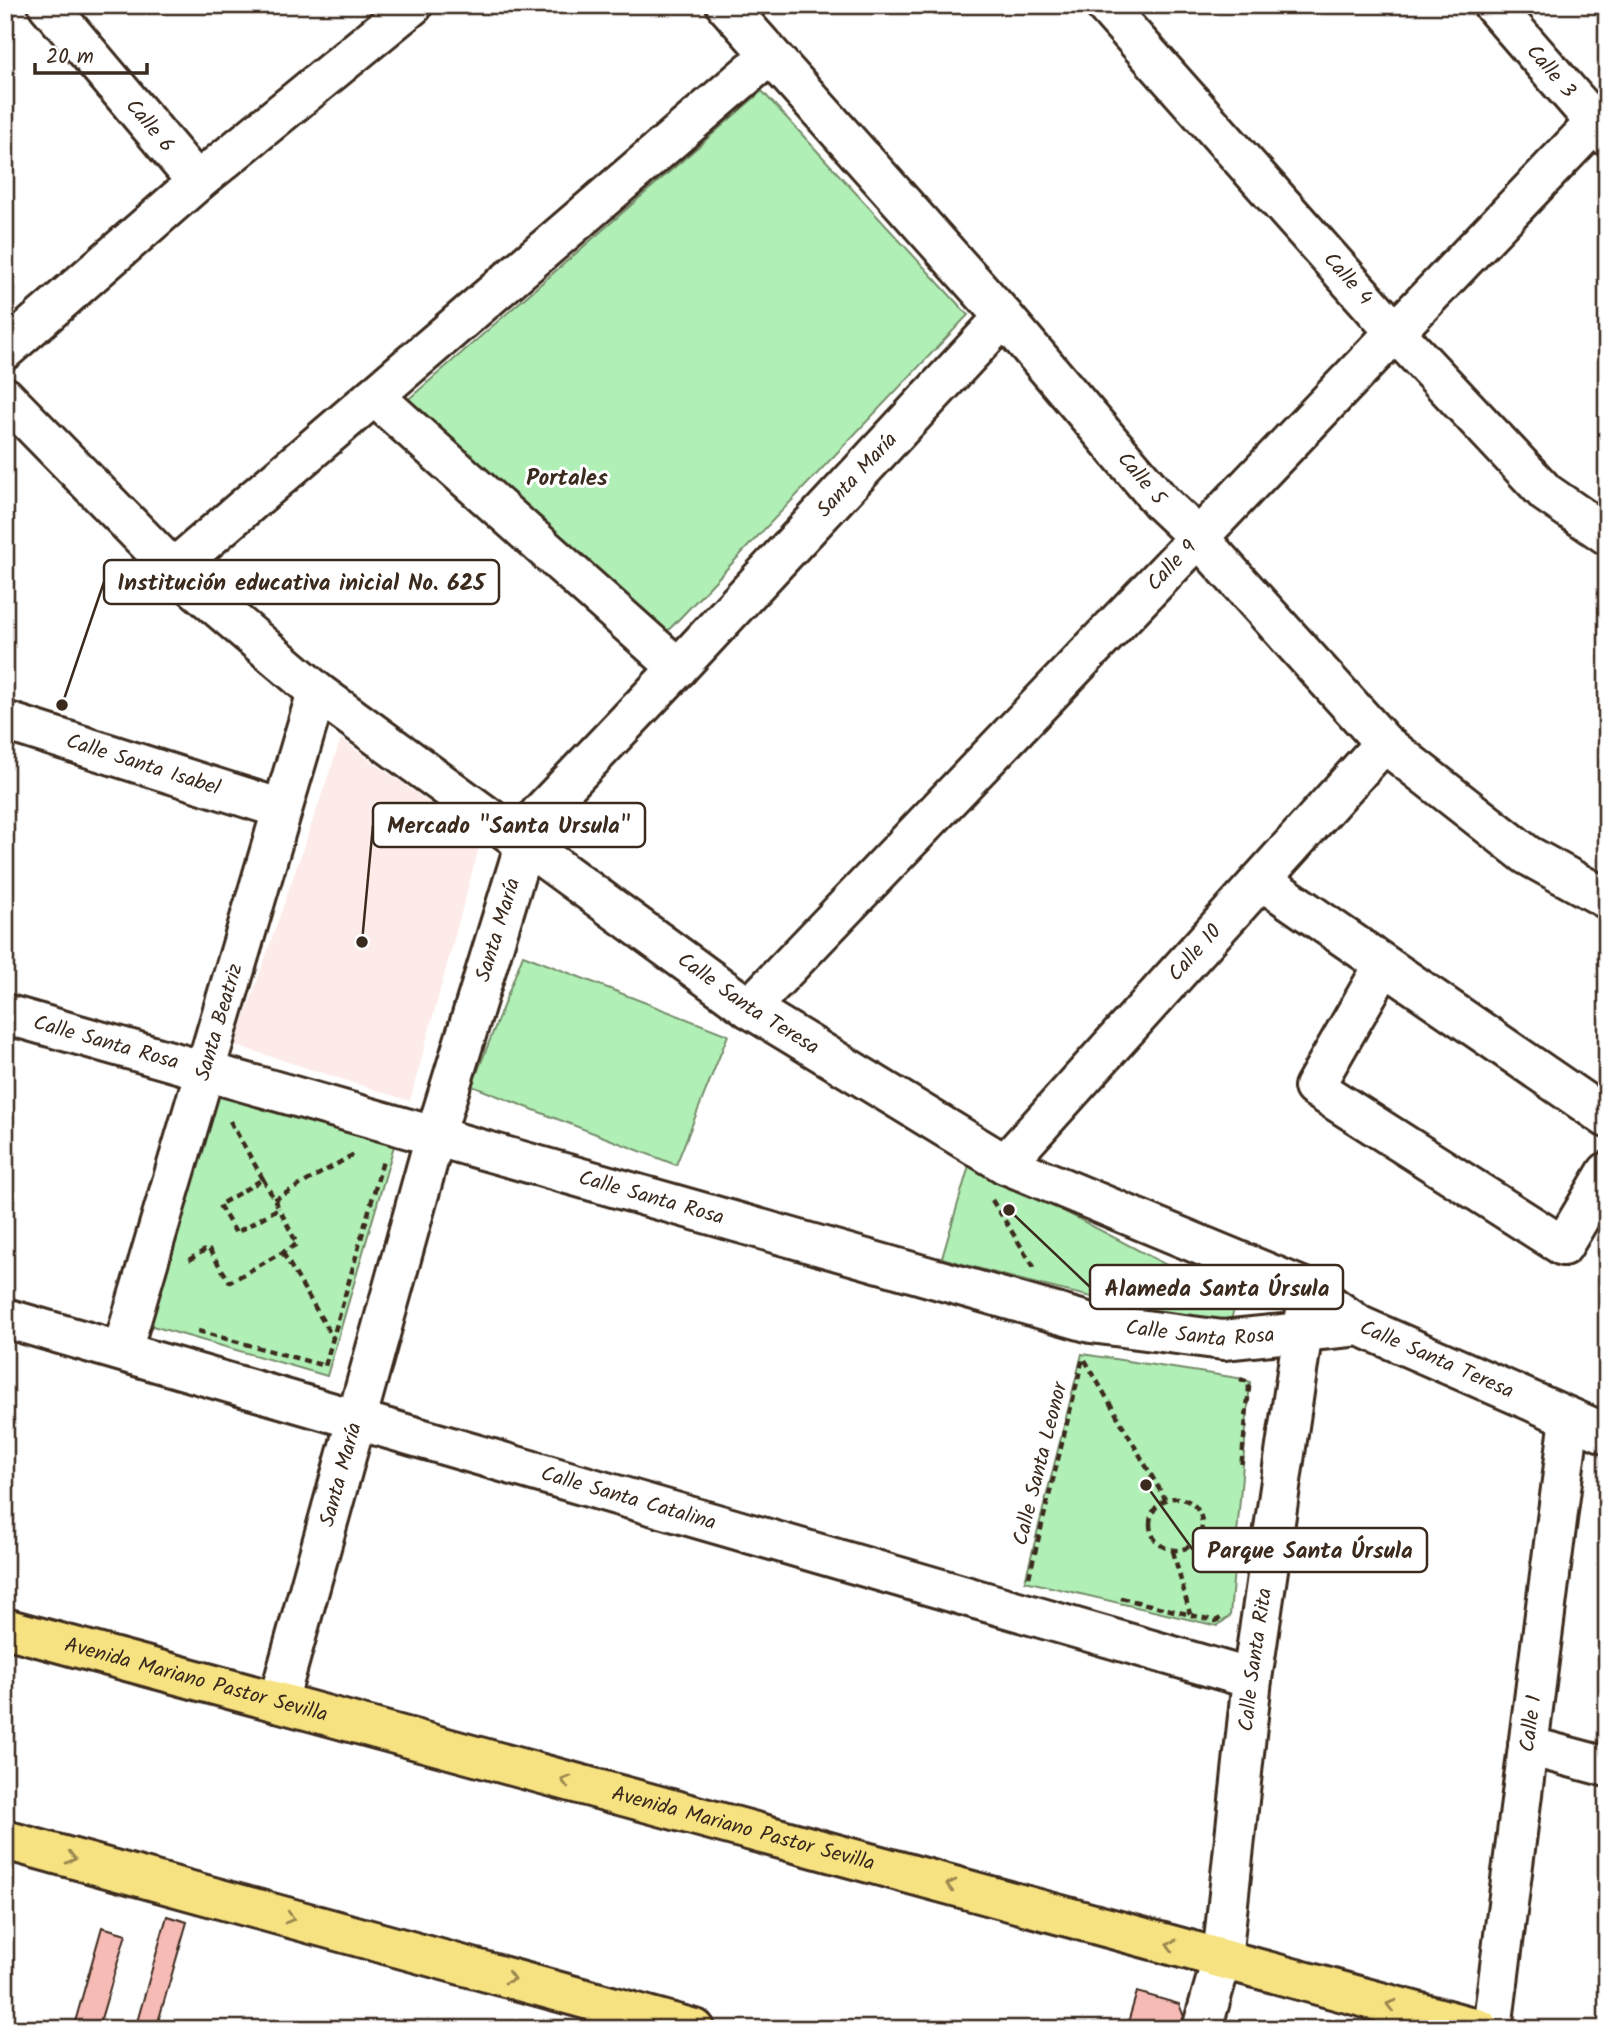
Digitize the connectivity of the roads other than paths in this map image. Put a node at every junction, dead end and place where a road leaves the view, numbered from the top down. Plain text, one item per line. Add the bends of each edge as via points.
1 (48, 5) edge
2 (413, 5) edge
3 (726, 5) edge
4 (1105, 5) edge
5 (1493, 5) edge
6 (770, 55) junction
7 (1600, 130) edge
8 (197, 182) junction
9 (1004, 317) junction
10 (1395, 332) junction
11 (5, 350) edge
12 (374, 396) junction
13 (5, 397) edge
14 (1607, 535) edge
15 (1199, 538) junction
16 (173, 569) junction
17 (678, 668) junction
18 (317, 692) junction
19 (5, 721) edge
20 (1384, 743) junction
21 (282, 809) junction
22 (524, 843) junction
23 (1261, 880) junction
24 (1607, 899) edge
25 (1384, 965) junction
26 (749, 1008) junction
27 (5, 1014) edge
28 (204, 1071) junction
29 (1607, 1118) edge
30 (435, 1136) junction
31 (991, 1156) junction
32 (1607, 1172) edge
33 (1309, 1290) junction
34 (5, 1318) edge
35 (1360, 1326) junction
36 (1303, 1334) junction
37 (122, 1351) junction
38 (1570, 1418) junction
39 (355, 1419) junction
40 (1607, 1434) edge
41 (5, 1628) edge
42 (1252, 1679) junction
43 (278, 1702) junction
44 (1528, 1746) junction
45 (1607, 1768) edge
46 (5, 1840) edge
47 (1222, 1959) junction
48 (695, 2029) edge
49 (1202, 2029) edge
50 (1480, 2029) edge
51 (1492, 2029) edge

1 - 8 street, Calle 6
2 - 8 street
3 - 6 street, Calle 5
4 - 10 street, Calle 4
5 - 7 street, Calle 3
6 - 9 street, Calle 5
6 - 12 street
7 - 10 street, Calle 9
8 - 11 street
9 - 15 street, Calle 5 via 1162,503
9 - 17 street, Santa María
10 - 14 street, Calle 4 via 1546,493
10 - 15 street, Calle 9
12 - 16 street
12 - 17 street
13 - 16 street, Calle Santa Teresa
15 - 20 street, Calle 5
15 - 26 street, Calle 9
16 - 18 street, Calle Santa Teresa
17 - 22 street, Santa María via 540,813
18 - 21 street, Santa Beatriz
18 - 22 street, Calle Santa Teresa
19 - 21 street, Calle Santa Isabel
20 - 23 street, Calle 10
20 - 24 street, Calle 5 via 1527,855
21 - 28 street, Santa Beatriz
22 - 26 street, Calle Santa Teresa
22 - 30 street, Santa María
23 - 25 street
23 - 31 street, Calle 10
25 - 29 street
25 - 32 street via 1314,1087 1563,1247
26 - 31 street, Calle Santa Teresa
27 - 28 street, Calle Santa Rosa
28 - 30 street, Calle Santa Rosa
28 - 37 street, Santa Beatriz
30 - 36 street, Calle Santa Rosa via 1091,1323 1223,1340
30 - 39 street, Santa María
31 - 33 street, Calle Santa Teresa
33 - 35 street, Calle Santa Teresa
33 - 36 street, Calle Santa Rita
34 - 37 street, Calle Santa Catalina
35 - 36 street, Calle Santa Rosa
35 - 38 street, Calle Santa Teresa
36 - 42 street, Calle Santa Rita
37 - 39 street, Calle Santa Catalina
38 - 40 street, Calle Santa Teresa
38 - 44 street, Calle 1
39 - 42 street, Calle Santa Catalina
39 - 43 street, Santa María
41 - 43 main road, Avenida Mariano Pastor Sevilla
42 - 47 street, Calle Santa Rita
47 -> 43 main road, Avenida Mariano Pastor Sevilla
44 - 45 street
44 - 51 street, Calle 1
46 -> 48 main road
47 - 49 street, Calle Santa Rita
50 -> 47 main road, Avenida Mariano Pastor Sevilla

